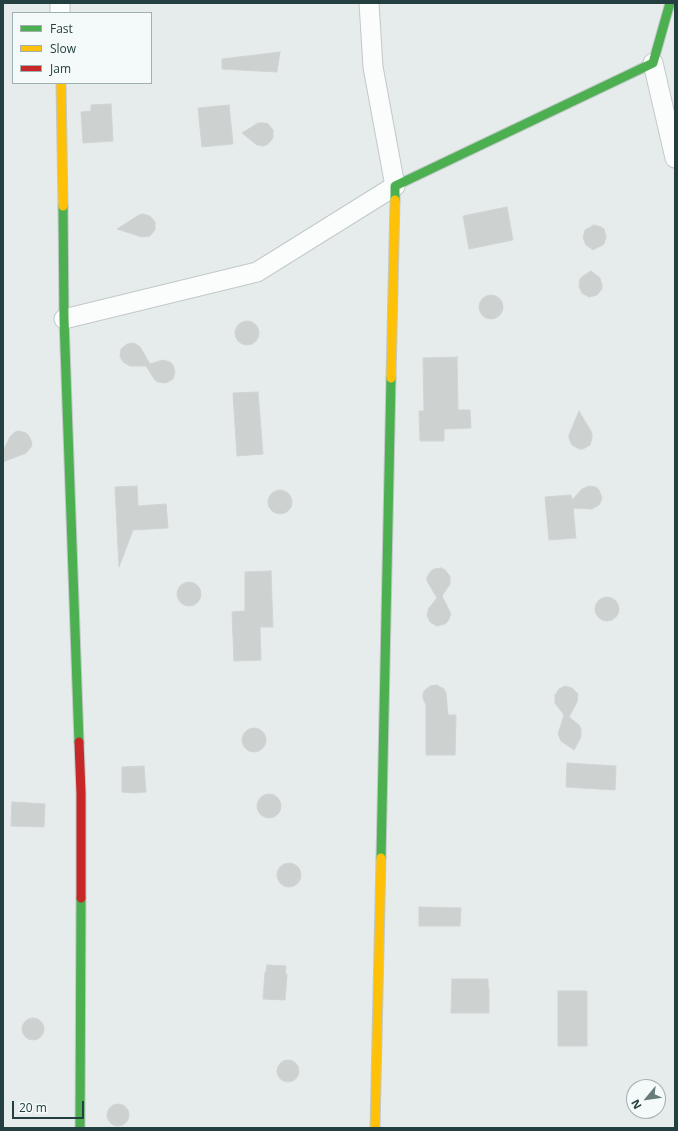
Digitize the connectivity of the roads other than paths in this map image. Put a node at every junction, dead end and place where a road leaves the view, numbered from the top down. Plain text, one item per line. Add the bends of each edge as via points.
1 (369, 3) edge
2 (670, 3) edge
3 (653, 63) junction
4 (61, 84) edge
5 (675, 158) edge
6 (395, 186) junction
7 (64, 319) junction
8 (80, 1128) edge
9 (375, 1128) edge

1 - 6 street via 373,67
2 - 3 street
3 - 5 street
3 - 6 street
4 - 7 street
6 - 7 street via 257,272
6 - 9 street
7 - 8 street via 81,792

